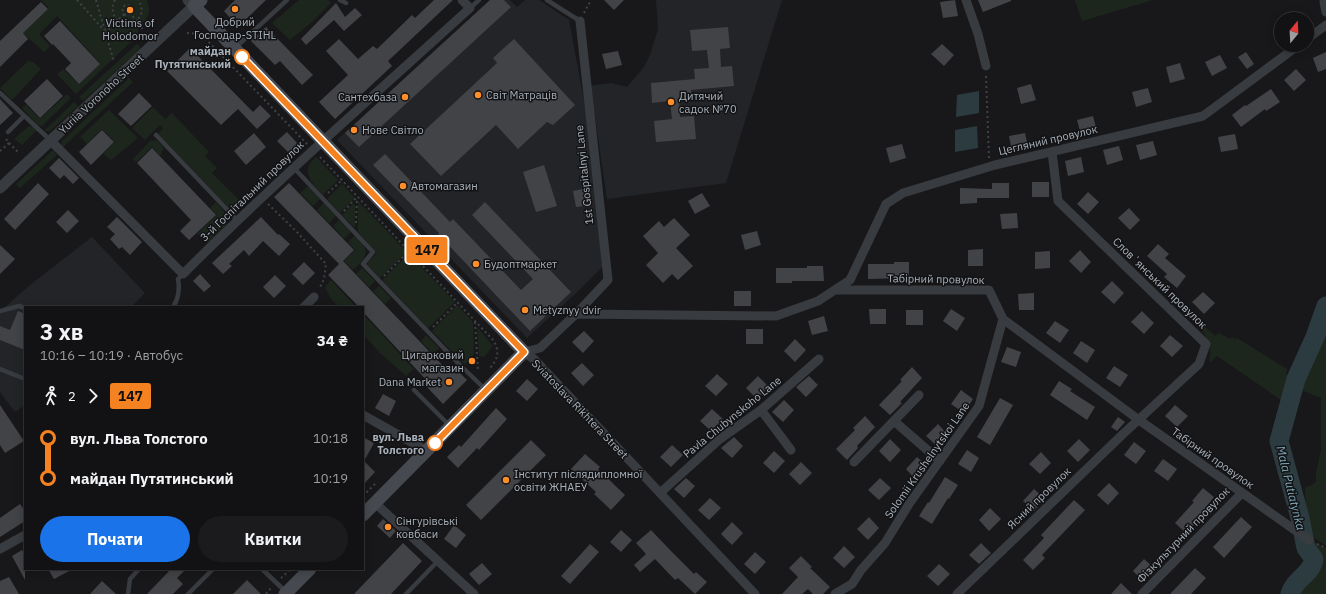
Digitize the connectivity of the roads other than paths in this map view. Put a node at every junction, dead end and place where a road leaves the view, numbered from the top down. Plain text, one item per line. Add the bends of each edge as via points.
1 (287, 0) edge
2 (340, 0) edge
3 (462, 0) edge
4 (479, 0) edge
5 (547, 0) edge
6 (966, 0) edge
7 (1326, 1) edge
8 (194, 2) edge
9 (346, 3) dead end
10 (470, 8) junction
11 (1326, 12) edge
12 (580, 21) joint
13 (1326, 25) edge
14 (1314, 34) edge
15 (234, 49) junction
16 (1290, 52) edge
17 (986, 66) road end
18 (0, 93) edge
19 (24, 116) junction
20 (8, 132) dead end
21 (156, 136) dead end
22 (322, 140) junction
23 (51, 141) junction
24 (1052, 152) junction
25 (294, 168) junction
26 (0, 188) edge
27 (237, 220) junction
28 (183, 274) junction
29 (835, 290) junction
30 (314, 297) road end
31 (173, 306) edge
32 (305, 306) edge
33 (24, 308) edge
34 (0, 311) edge
35 (576, 314) junction
36 (1003, 319) junction
37 (524, 352) junction
38 (819, 359) dead end
39 (0, 369) edge
40 (24, 379) edge
41 (414, 390) dead end
42 (486, 391) junction
43 (919, 395) dead end
44 (761, 410) junction
45 (364, 416) edge
46 (1139, 420) junction
47 (894, 421) junction
48 (451, 427) junction
49 (791, 450) dead end
50 (427, 451) junction
51 (940, 461) junction
52 (854, 462) dead end
53 (1242, 492) junction
54 (660, 493) junction
55 (376, 503) junction
56 (364, 514) edge
57 (24, 536) edge
58 (1309, 540) dead end
59 (0, 549) edge
60 (438, 561) junction
61 (139, 570) edge
62 (212, 570) edge
63 (263, 570) edge
64 (309, 570) edge
65 (285, 593) edge
66 (128, 594) edge
67 (188, 594) edge
68 (406, 594) edge
69 (474, 594) edge
70 (755, 594) edge
71 (835, 594) edge
72 (957, 594) edge
73 (1142, 594) edge

1 - 15 lane
2 - 9 lane
3 - 10 street
4 - 10 lane
5 - 12 lane
6 - 17 street
7 - 11 street
8 - 15 main road, Sviatoslava Rikhtera Street
8 - 23 street, Yuriia Voronoho Street
10 - 22 street, 3-й Госпітальний провулок
12 - 35 street, 1st Gospitalnyi Lane via 608,280
13 - 14 street
15 - 22 main road, Sviatoslava Rikhtera Street
16 - 24 street, Цегляний провулок via 1204,116
18 - 19 lane
19 - 20 lane
19 - 23 lane
21 - 27 lane
22 - 25 street, 3-й Госпітальний провулок
22 - 37 main road, Sviatoslava Rikhtera Street
23 - 26 street, Yuriia Voronoho Street
23 - 28 street
24 - 29 street, Цегляний провулок via 989,167 904,193 886,204 850,280
24 - 46 street, Словʼянський провулок via 1058,201 1206,344 1199,364
25 - 27 street, 3-й Госпітальний провулок
25 - 42 lane via 373,252 362,264
27 - 28 street, 3-й Госпітальний провулок
28 - 31 lane via 178,279 180,289
29 - 35 street via 818,301 776,316
29 - 36 street, Табірний провулок via 989,290
30 - 32 street
33 - 34 lane via 19,306
35 - 37 street, 1st Gospitalnyi Lane via 540,348
36 - 46 street, Табірний провулок
36 - 51 street, Solomii Krushelnytskoi Lane via 979,406
37 - 42 main road
37 - 54 street, Sviatoslava Rikhtera Street via 535,360
38 - 44 street, Pavla Chubynskoho Lane
39 - 40 lane
41 - 48 lane
42 - 48 main road
43 - 47 street
44 - 49 street
44 - 54 street, Pavla Chubynskoho Lane via 720,439
45 - 50 street
46 - 53 street, Табірний провулок
46 - 72 street, Ясний провулок
47 - 51 street
47 - 52 street
48 - 50 main road
50 - 55 main road
51 - 71 street, Solomii Krushelnytskoi Lane via 885,543 852,584
53 - 58 street, Табірний провулок
53 - 73 street, Фізкультурний провулок
54 - 70 street, Sviatoslava Rikhtera Street
55 - 56 main road
55 - 60 street
57 - 59 street
60 - 68 lane
60 - 69 street
61 - 66 lane via 130,579
62 - 67 lane
63 - 65 lane
64 - 65 main road

